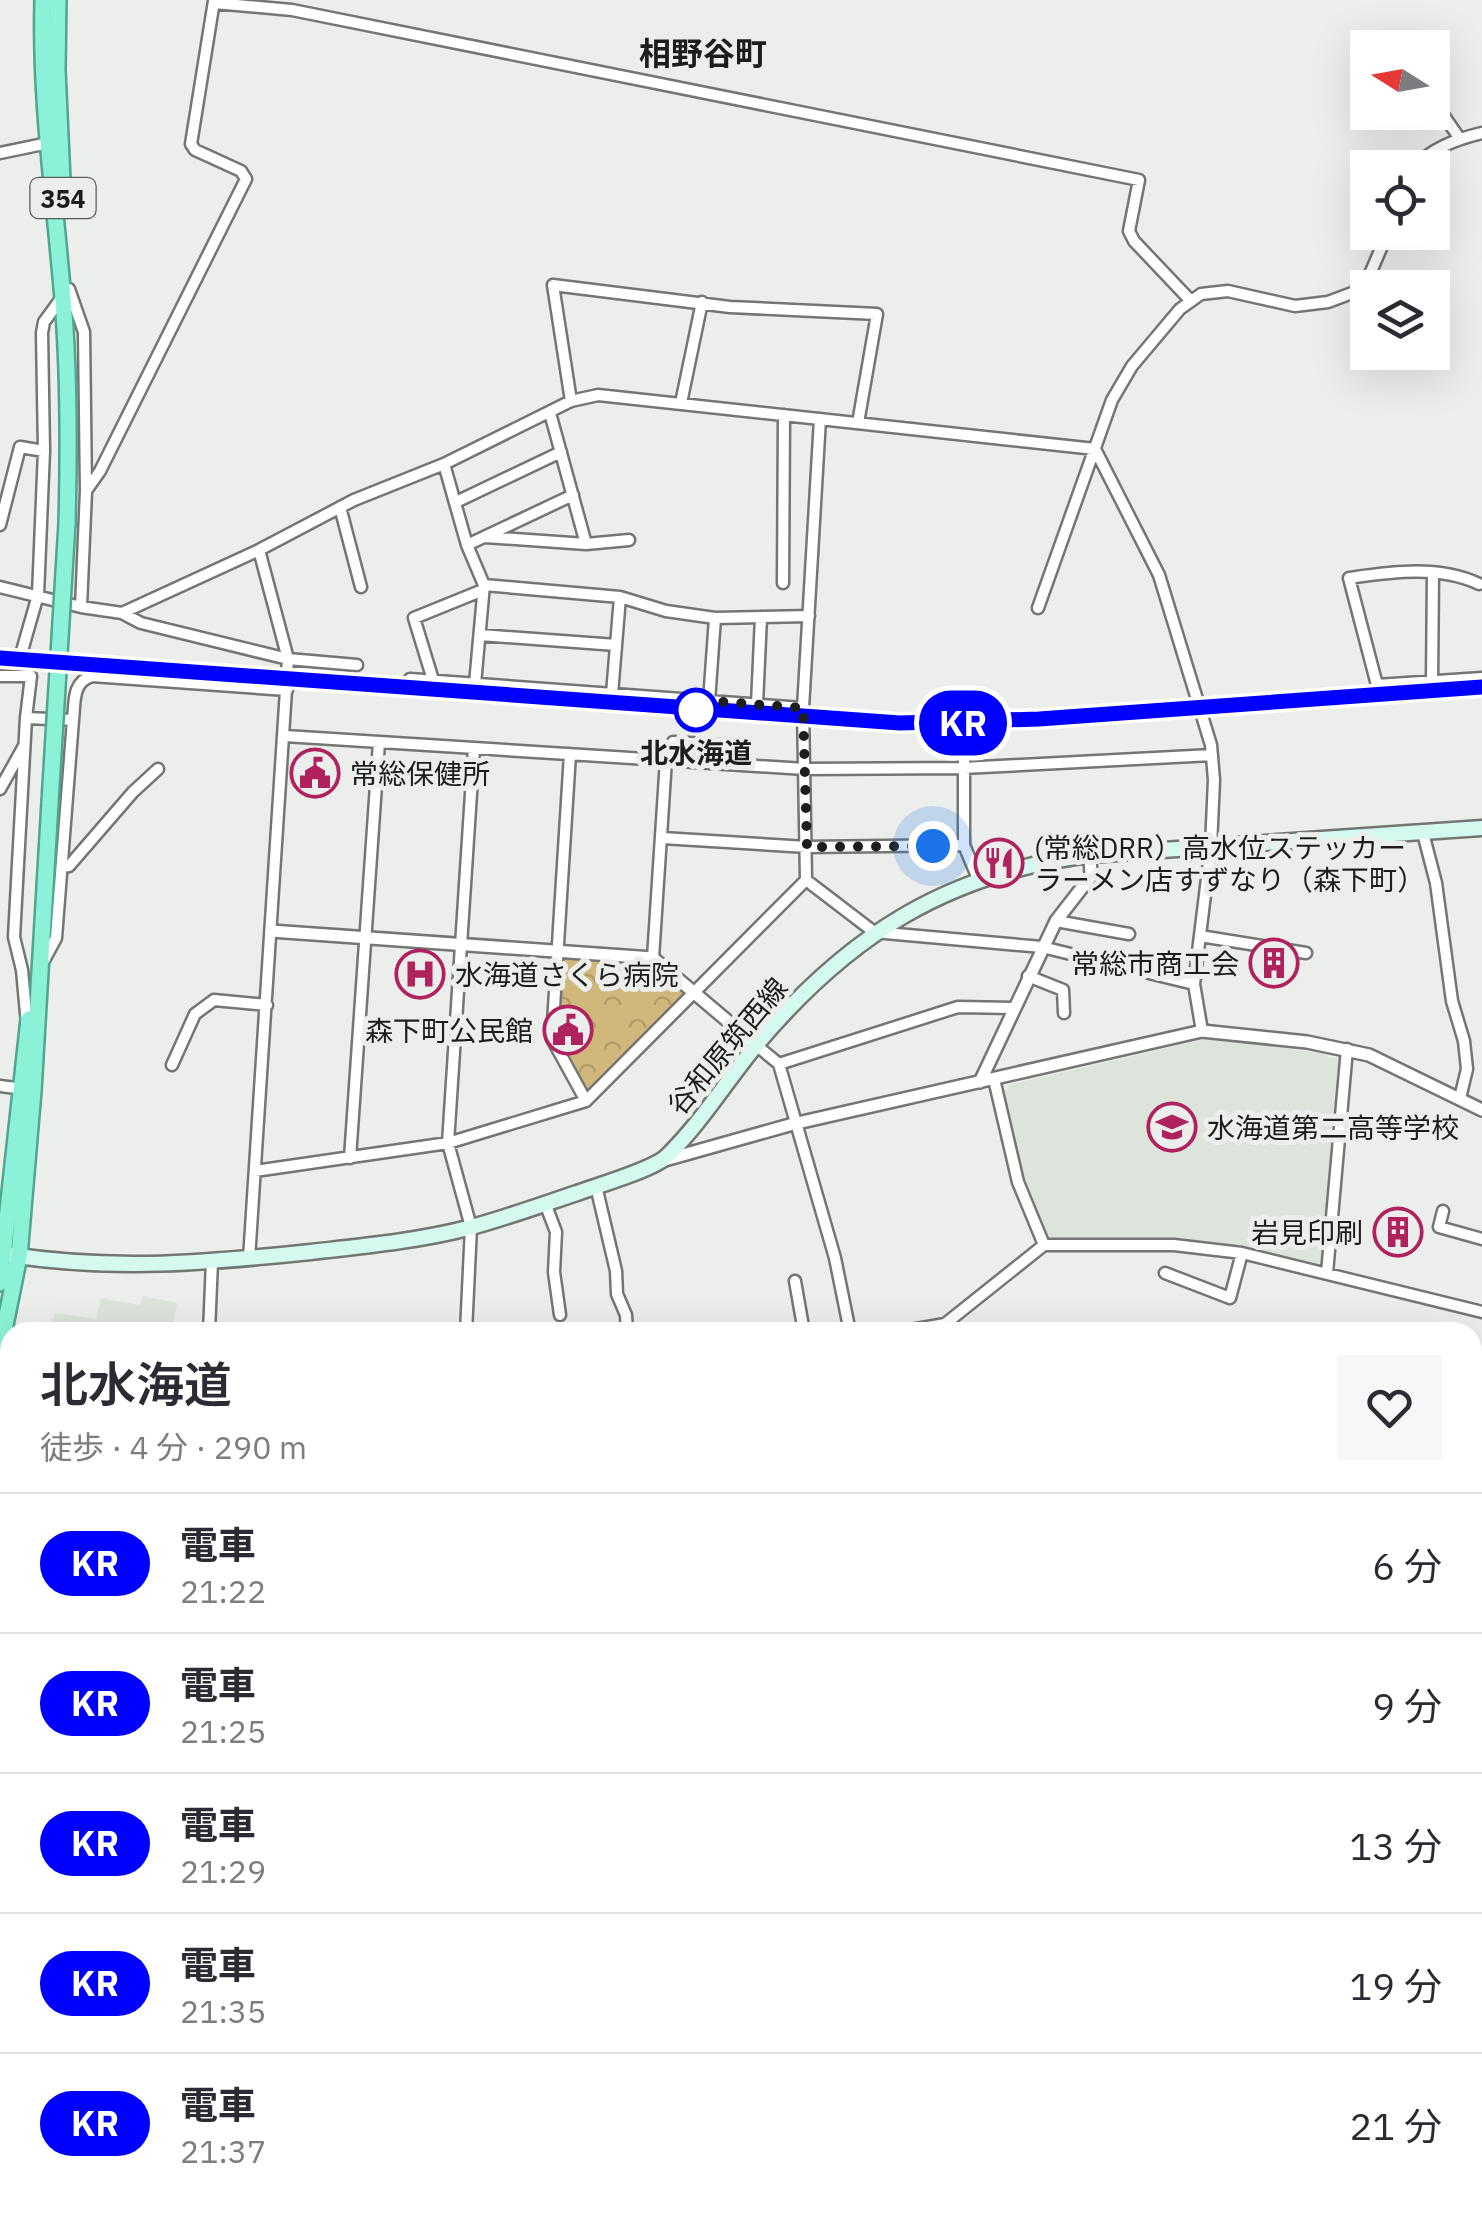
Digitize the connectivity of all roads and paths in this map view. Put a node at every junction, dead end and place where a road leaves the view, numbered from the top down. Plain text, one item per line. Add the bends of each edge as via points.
1 (43, 0) edge
2 (58, 0) edge
3 (214, 1) edge
4 (1450, 124) edge
5 (1482, 133) edge
6 (1460, 139) junction
7 (53, 142) junction
8 (1438, 150) edge
9 (0, 154) edge
10 (1380, 250) edge
11 (66, 292) junction
12 (1190, 300) junction
13 (702, 302) junction
14 (571, 401) junction
15 (680, 404) junction
16 (550, 413) junction
17 (784, 414) junction
18 (820, 419) junction
19 (858, 423) junction
20 (1095, 448) junction
21 (44, 451) junction
22 (561, 452) junction
23 (444, 464) junction
24 (86, 491) junction
25 (573, 495) junction
26 (456, 502) junction
27 (340, 508) junction
28 (0, 525) edge
29 (485, 537) junction
30 (629, 540) dead end
31 (586, 544) junction
32 (468, 545) junction
33 (259, 550) junction
34 (1433, 572) junction
35 (783, 584) dead end
36 (1478, 584) dead end
37 (0, 587) edge
38 (362, 588) dead end
39 (483, 588) junction
40 (38, 595) junction
41 (620, 597) junction
42 (81, 607) junction
43 (1038, 608) dead end
44 (122, 613) junction
45 (809, 616) junction
46 (761, 617) junction
47 (715, 618) junction
48 (480, 636) junction
49 (616, 645) junction
50 (22, 651) dead end
51 (288, 658) junction
52 (357, 665) dead end
53 (0, 676) edge
54 (1482, 678) edge
55 (410, 680) dead end
56 (433, 680) junction
57 (1432, 681) junction
58 (476, 684) junction
59 (287, 690) junction
60 (612, 694) junction
61 (709, 701) junction
62 (756, 704) junction
63 (803, 708) junction
64 (26, 718) junction
65 (72, 720) junction
66 (964, 732) dead end
67 (285, 736) junction
68 (380, 742) junction
69 (26, 743) junction
70 (474, 748) junction
71 (570, 754) junction
72 (1212, 755) junction
73 (669, 761) junction
74 (721, 764) junction
75 (964, 768) junction
76 (805, 769) junction
77 (158, 770) dead end
78 (0, 789) edge
79 (1482, 828) edge
80 (1423, 833) junction
81 (662, 838) junction
82 (964, 845) junction
83 (1211, 846) junction
84 (807, 847) junction
85 (1090, 855) junction
86 (62, 867) junction
87 (806, 880) junction
88 (978, 881) junction
89 (1056, 921) junction
90 (271, 931) junction
91 (874, 932) junction
92 (1130, 934) dead end
93 (1200, 936) junction
94 (366, 938) junction
95 (41, 943) junction
96 (460, 944) junction
97 (1042, 947) junction
98 (558, 950) junction
99 (1306, 953) dead end
100 (653, 958) junction
101 (40, 967) junction
102 (1028, 976) junction
103 (1194, 984) junction
104 (694, 991) junction
105 (267, 1005) junction
106 (1013, 1008) junction
107 (1064, 1013) dead end
108 (1202, 1031) junction
109 (27, 1034) junction
110 (756, 1045) junction
111 (1347, 1049) junction
112 (778, 1064) junction
113 (172, 1066) dead end
114 (994, 1079) junction
115 (980, 1082) junction
116 (0, 1086) edge
117 (27, 1090) junction
118 (1460, 1098) junction
119 (586, 1101) junction
120 (1482, 1110) edge
121 (794, 1124) junction
122 (448, 1143) junction
123 (350, 1158) junction
124 (665, 1160) junction
125 (255, 1171) junction
126 (596, 1186) junction
127 (545, 1204) junction
128 (1443, 1211) dead end
129 (470, 1227) junction
130 (1482, 1239) edge
131 (1044, 1245) junction
132 (1242, 1253) junction
133 (8, 1254) edge
134 (248, 1258) junction
135 (212, 1261) junction
136 (1165, 1273) dead end
137 (1327, 1273) junction
138 (795, 1282) dead end
139 (0, 1283) edge
140 (1482, 1312) edge
141 (560, 1316) dead end
142 (2, 1322) edge
143 (209, 1322) edge
144 (466, 1322) edge
145 (626, 1322) edge
146 (802, 1322) edge
147 (848, 1322) edge
148 (948, 1322) edge

1 - 7 highway, 354 via 42,82
2 - 7 highway, 354
3 - 12 street via 292,10 1140,180 1129,231
3 - 24 street via 191,144 246,179
4 - 6 street
5 - 6 street
6 - 8 street
7 - 9 street
7 - 11 highway, 354
10 - 12 street via 1367,282 1328,302 1295,306 1228,291
11 - 21 street via 42,333
11 - 24 street via 84,332
11 - 95 highway, 354, bridge via 67,523
12 - 20 street via 1121,382
13 - 14 street via 553,285
13 - 15 street
13 - 19 street via 877,314
14 - 15 street via 598,394
14 - 16 street
15 - 17 street
16 - 22 street
16 - 23 street
17 - 18 street
17 - 35 street
18 - 19 street
18 - 45 street
19 - 20 street
20 - 43 street
20 - 72 street via 1159,575
21 - 28 street via 20,446
21 - 40 street
22 - 25 street
22 - 26 street
23 - 26 street
23 - 27 street
24 - 42 street
25 - 29 street
25 - 31 street
26 - 32 street
27 - 33 street
27 - 38 street
29 - 31 street
29 - 32 street
30 - 31 street
32 - 39 street
33 - 44 street
33 - 51 street
34 - 36 street
34 - 57 street
34 - 57 street via 1350,578 1376,685
37 - 40 street
39 - 41 street
39 - 48 street
39 - 56 street via 414,618
40 - 42 street
40 - 50 street
41 - 47 street
41 - 49 street
42 - 44 street
44 - 51 street
45 - 46 street
45 - 63 street
46 - 47 street
46 - 62 street
47 - 61 street
48 - 49 street
48 - 58 street
49 - 60 street
51 - 52 street
51 - 59 street
53 - 64 street via 31,676
54 - 57 street
55 - 56 street
56 - 58 street
58 - 60 street
59 - 65 street via 92,676 78,684
59 - 67 street
60 - 61 street
61 - 62 street
62 - 63 street
63 - 76 street
64 - 65 street
64 - 69 street
65 - 86 street
66 - 75 street
67 - 68 street
67 - 90 street
68 - 70 street
68 - 94 street
69 - 78 street
69 - 109 street via 14,937
70 - 71 street
70 - 96 street
71 - 73 street
71 - 98 street
72 - 75 street
72 - 83 street
73 - 74 street
73 - 74 street via 673,742 721,744
73 - 81 street
74 - 76 street
75 - 76 street
75 - 82 street
76 - 84 street
77 - 86 street
79 - 80 main road, 谷和原筑西線
80 - 83 main road, 谷和原筑西線
80 - 118 street via 1464,1041
81 - 84 street
81 - 100 street
82 - 84 street
82 - 88 street
83 - 85 main road, 谷和原筑西線
83 - 93 street
84 - 87 street
85 - 88 main road, 谷和原筑西線
85 - 89 street via 1092,876
86 - 101 street via 56,938
87 - 91 street
87 - 104 street
88 - 91 main road, 谷和原筑西線
89 - 92 street
89 - 97 street
90 - 94 street
90 - 105 street
91 - 97 street
91 - 110 main road, 谷和原筑西線
93 - 99 street
93 - 103 street
94 - 96 street
94 - 123 street
95 - 101 highway, 354
95 - 109 highway, 354
96 - 98 street
96 - 122 street
97 - 102 street
97 - 103 street
98 - 100 street
98 - 119 street via 552,1039
100 - 104 street
101 - 117 highway, 354
102 - 106 street
102 - 107 street via 1063,990
103 - 108 street
104 - 110 street
104 - 119 street
105 - 113 street via 214,1000 195,1014
105 - 125 street
106 - 112 street via 958,1006
106 - 115 street
108 - 111 street
108 - 114 street
109 - 117 highway, 354
110 - 112 street
110 - 124 main road, 谷和原筑西線
111 - 118 street
111 - 137 street
112 - 121 street
114 - 115 street
114 - 131 street via 1018,1182
115 - 121 street
116 - 117 street
117 - 133 highway, 354
118 - 120 street
119 - 122 street
121 - 124 street
121 - 147 street
122 - 123 street
122 - 129 street
123 - 125 street
124 - 126 main road
125 - 134 street
126 - 127 main road
126 - 145 street
127 - 129 main road
127 - 141 street via 556,1232
128 - 130 street via 1439,1227
129 - 134 main road
129 - 144 street
131 - 132 street via 1174,1245
131 - 148 street
132 - 136 street via 1230,1298
132 - 137 street
133 - 135 main road via 102,1265
133 - 139 highway, 354
133 - 142 highway, 354
134 - 135 main road
135 - 143 street
137 - 140 street
138 - 146 street

